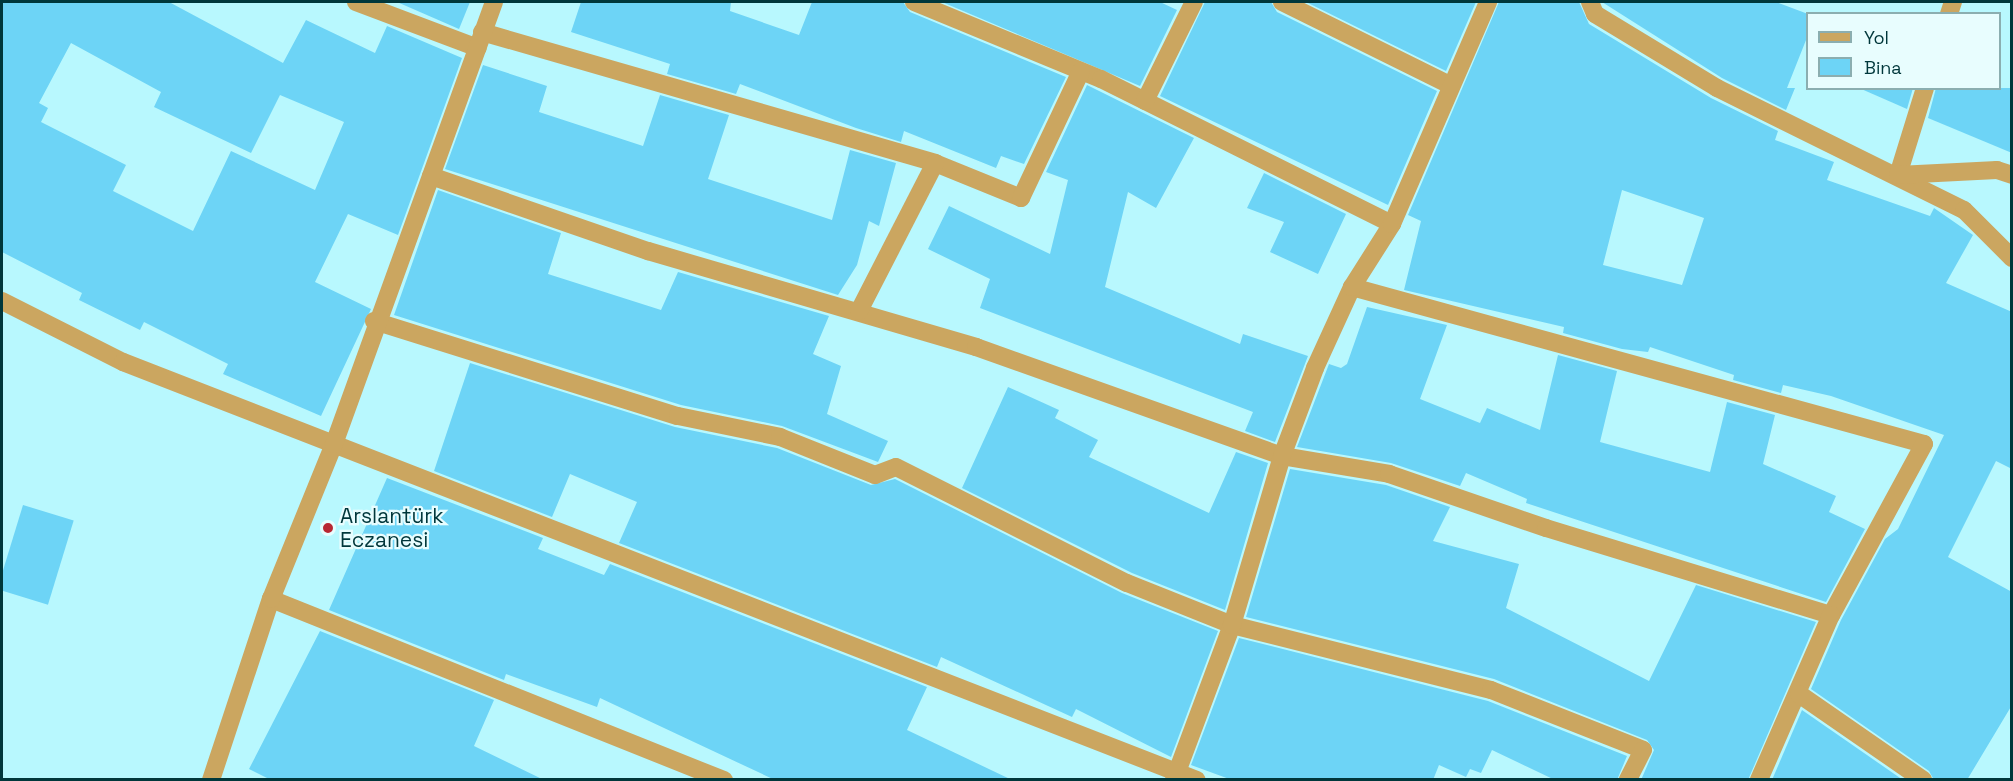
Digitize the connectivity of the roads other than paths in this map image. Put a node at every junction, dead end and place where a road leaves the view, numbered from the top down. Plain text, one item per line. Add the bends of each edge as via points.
1 (356, 2) edge
2 (494, 2) edge
3 (915, 2) edge
4 (1194, 2) edge
5 (1282, 2) edge
6 (1488, 2) edge
7 (1590, 2) edge
8 (480, 40) junction
9 (1082, 71) junction
10 (1448, 84) junction
11 (1924, 90) edge
12 (1145, 101) junction
13 (935, 163) junction
14 (1898, 175) junction
15 (2012, 175) edge
16 (431, 176) junction
17 (1392, 224) junction
18 (2012, 258) edge
19 (1352, 287) junction
20 (2, 302) edge
21 (859, 311) junction
22 (375, 321) junction
23 (334, 444) junction
24 (1282, 456) junction
25 (271, 599) junction
26 (1831, 615) junction
27 (1232, 625) junction
28 (1799, 694) junction
29 (1175, 776) edge
30 (211, 780) edge
31 (724, 780) edge
32 (1197, 780) edge
33 (1628, 780) edge
34 (1759, 780) edge
35 (1923, 780) edge

1 - 8 street
2 - 8 street
3 - 9 street
4 - 12 street
5 - 10 street
6 - 10 street
7 - 14 street via 1595,14 1717,88
8 - 13 street
8 - 16 street
9 - 12 street
9 - 13 street via 1021,198
10 - 17 street
11 - 14 street
12 - 17 street
13 - 21 street
14 - 15 street via 1997,170
14 - 18 street via 1964,210
16 - 21 street via 627,245
16 - 22 street
17 - 19 street
19 - 24 street
19 - 26 street via 1924,444
20 - 23 street via 123,362
21 - 24 street via 976,346
22 - 23 street
22 - 27 street via 678,416 780,437 875,475 896,467 1127,583
23 - 25 street
23 - 29 street
24 - 26 street via 1389,474 1546,528
24 - 27 street
25 - 30 street
25 - 31 street
26 - 28 street
27 - 29 street
27 - 33 street via 1491,690 1644,750
28 - 34 street
28 - 35 street
29 - 32 street

